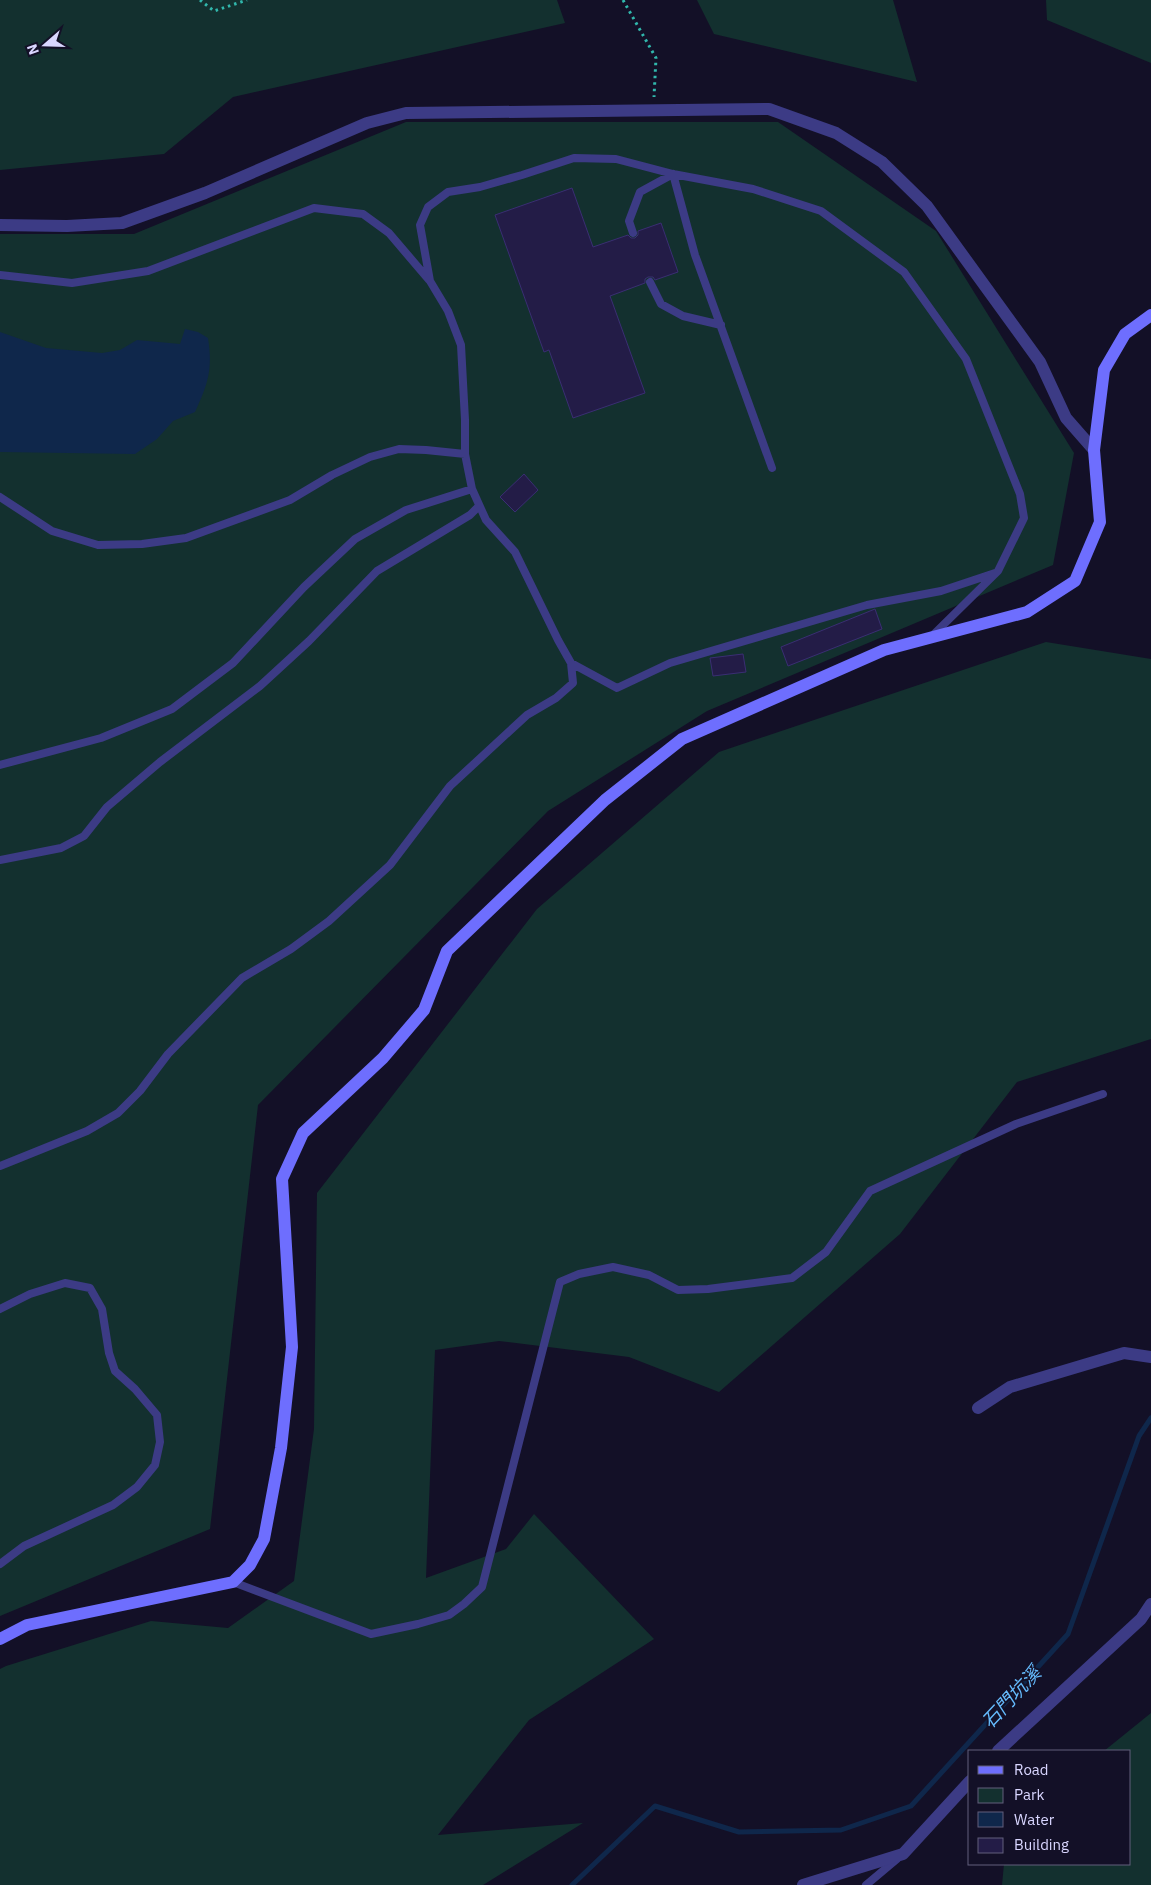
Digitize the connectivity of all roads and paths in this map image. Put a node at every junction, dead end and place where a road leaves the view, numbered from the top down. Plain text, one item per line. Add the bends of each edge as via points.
1 (200, 0) edge
2 (247, 0) edge
3 (623, 0) edge
4 (653, 110) junction
5 (673, 174) junction
6 (0, 225) edge
7 (633, 233) dead end
8 (0, 275) edge
9 (430, 281) junction
10 (650, 282) dead end
11 (1151, 315) edge
12 (721, 325) junction
13 (1094, 450) junction
14 (464, 454) junction
15 (772, 468) dead end
16 (472, 489) junction
17 (0, 497) edge
18 (479, 506) junction
19 (998, 572) junction
20 (930, 638) junction
21 (571, 663) junction
22 (0, 766) edge
23 (0, 860) edge
24 (1103, 1094) dead end
25 (0, 1166) edge
26 (0, 1309) edge
27 (1151, 1358) edge
28 (978, 1408) dead end
29 (0, 1564) edge
30 (233, 1582) junction
31 (1151, 1604) edge
32 (0, 1639) edge
33 (999, 1750) edge
34 (968, 1783) edge
35 (903, 1854) junction
36 (804, 1885) edge
37 (866, 1885) edge

1 - 2 path via 214,10
3 - 4 path via 656,58
4 - 6 street via 406,113 367,123 205,193 122,223
4 - 13 street via 769,109 836,133 882,162 927,206 1040,362 1066,418
5 - 7 lane via 640,192 628,221
5 - 9 lane via 616,159 574,158 480,187 448,192 428,206 420,225
5 - 12 lane via 695,255
5 - 19 lane via 753,189 821,211 904,272 966,359 1020,494 1024,518
8 - 9 lane via 72,283 148,271 314,208 363,214 389,233
9 - 14 lane via 448,311 461,345
10 - 12 lane via 661,304 683,316
11 - 13 street via 1126,334 1104,370
12 - 15 lane
13 - 20 street via 1100,522 1075,581 1027,612
14 - 16 lane
14 - 17 lane via 399,449 370,457 290,500 186,538 142,544 98,545 52,531
16 - 18 lane
16 - 22 lane via 406,510 356,539 304,587 233,663 172,709 101,738
18 - 21 lane via 486,520 515,552
18 - 23 lane via 470,515 377,571 260,686 107,807 84,836 61,848
19 - 20 lane
19 - 21 lane via 941,591 868,605 670,663 617,688
20 - 30 street via 884,650 682,739 612,794 447,950 424,1010 383,1058 303,1133 282,1179 292,1347 281,1448 264,1539 250,1564
21 - 25 lane via 573,683 556,698 527,715 450,786 390,865 329,921 292,949 242,978 168,1054 140,1091 118,1113 87,1131
24 - 30 lane via 1016,1124 870,1191 826,1252 792,1278 678,1290 649,1275 613,1267 579,1274 560,1282 482,1587 448,1615 370,1634
26 - 29 lane via 30,1294 65,1283 90,1288 102,1309 115,1371 158,1415 160,1442 155,1465 137,1487 113,1505 24,1546
27 - 28 street via 1124,1353 1010,1388
30 - 32 street via 27,1625
31 - 33 street via 1141,1619
34 - 35 street
35 - 36 street
35 - 37 lane

